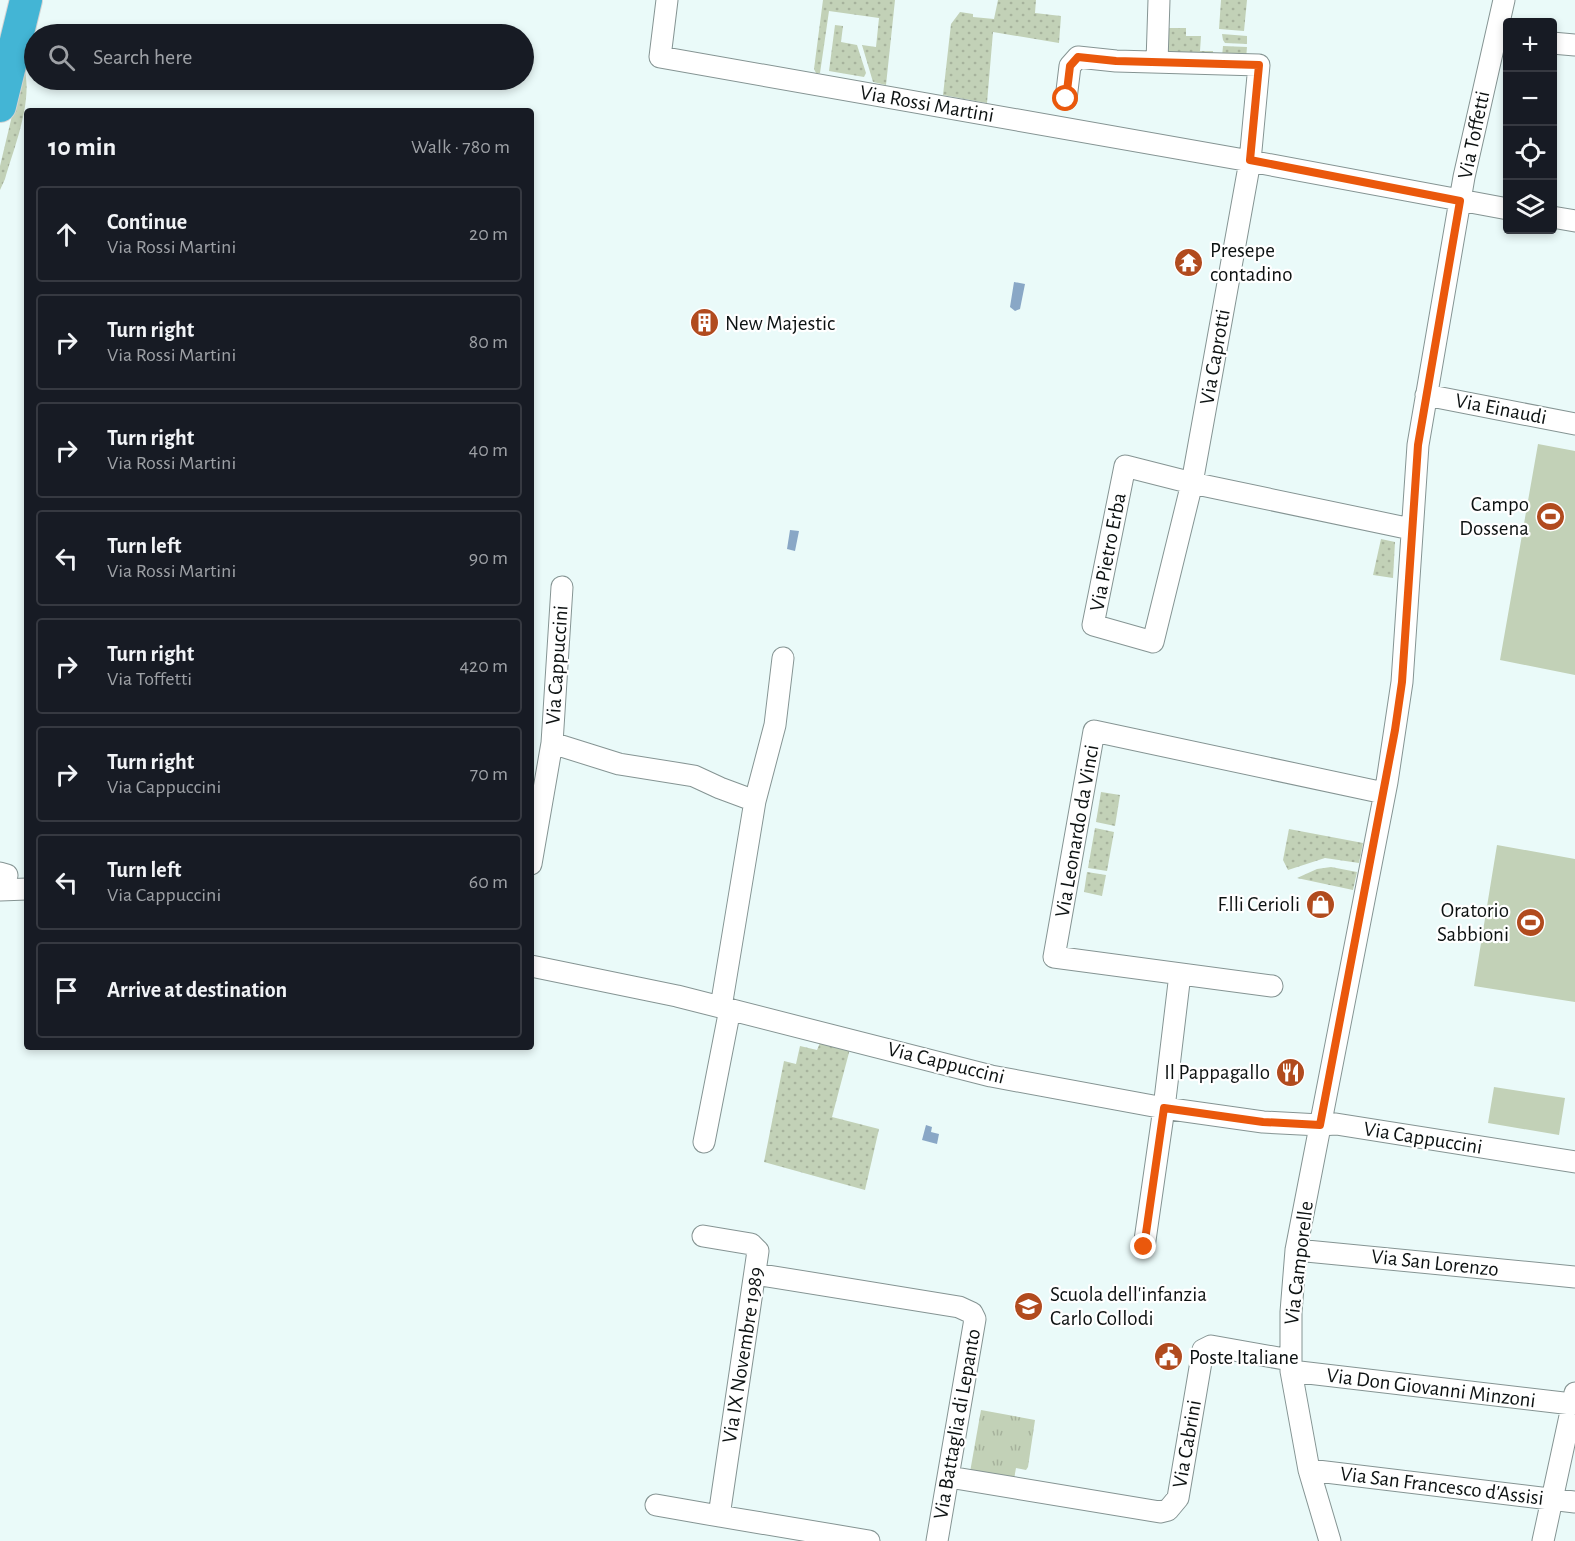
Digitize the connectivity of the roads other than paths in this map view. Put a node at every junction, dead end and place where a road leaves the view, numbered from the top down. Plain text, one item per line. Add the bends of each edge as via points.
1 (26, 0) edge
2 (667, 0) edge
3 (1159, 0) edge
4 (1504, 0) edge
5 (1502, 31) edge
6 (1157, 62) junction
7 (1066, 99) dead end
8 (0, 106) edge
9 (1250, 160) junction
10 (1460, 201) junction
11 (1503, 208) edge
12 (1557, 218) edge
13 (1575, 221) edge
14 (1426, 395) junction
15 (1575, 424) edge
16 (1192, 483) junction
17 (1411, 530) junction
18 (562, 587) dead end
19 (783, 658) dead end
20 (552, 743) junction
21 (1384, 793) junction
22 (755, 801) junction
23 (534, 847) edge
24 (2, 880) edge
25 (24, 888) edge
26 (534, 967) edge
27 (1180, 974) junction
28 (1272, 986) dead end
29 (726, 1008) junction
30 (1164, 1108) junction
31 (1320, 1125) junction
32 (704, 1142) dead end
33 (1575, 1162) edge
34 (703, 1236) dead end
35 (1144, 1247) dead end
36 (1296, 1250) junction
37 (1575, 1277) edge
38 (755, 1278) junction
39 (1290, 1365) junction
40 (1573, 1398) edge
41 (1310, 1470) junction
42 (949, 1477) junction
43 (1552, 1499) junction
44 (1575, 1502) edge
45 (656, 1505) dead end
46 (719, 1516) junction
47 (869, 1541) edge
48 (937, 1541) edge
49 (1330, 1541) edge
50 (1543, 1541) edge

1 - 8 highway
2 - 9 street, Via Rossi Martini via 660,57
3 - 6 street
4 - 5 street, Via Toffetti
5 - 10 street, Via Toffetti
6 - 7 street via 1078,57 1070,66
6 - 9 street via 1259,65
9 - 10 street, Via Rossi Martini
9 - 16 street, Via Caprotti
10 - 11 street, Via Rossi Martini
10 - 14 street, Via Toffetti
12 - 13 street
14 - 15 street, Via Einaudi
14 - 17 street, Via Toffetti
16 - 16 street, Via Pietro Erba via 1125,466 1093,625 1153,642
16 - 17 street, Via Pietro Erba
17 - 21 street, Via Toffetti via 1402,682
18 - 20 street, Via Cappuccini
19 - 22 street via 775,725
20 - 22 street, Via Cappuccini via 619,765 694,776
20 - 23 street, Via Cappuccini
21 - 27 street, Via Leonardo da Vinci via 1094,731 1054,957
21 - 31 street, Via Toffetti
22 - 29 street
24 - 25 street
26 - 29 street, Via Cappuccini
27 - 28 street, Via Leonardo da Vinci
27 - 30 street
29 - 30 street, Via Cappuccini via 992,1076
29 - 32 street
30 - 31 street, Via Cappuccini via 1263,1122
30 - 35 street
31 - 33 street, Via Cappuccini via 1336,1124
31 - 36 street, Via Camporelle
34 - 38 street, Via IX Novembre 1989 via 755,1247
36 - 37 street, Via San Lorenzo
36 - 39 street, Via Camporelle
38 - 42 street, Via Battaglia di Lepanto via 762,1275 972,1313 975,1319
38 - 46 street, Via IX Novembre 1989
39 - 40 street, Via Don Giovanni Minzoni
39 - 41 street, Via Camporelle
39 - 42 street, Via Cabrini via 1211,1347 1203,1350 1178,1498 1168,1510 1160,1512
40 - 43 street
41 - 43 street, Via San Francesco d'Assisi
41 - 49 street, Via Camporelle
42 - 48 street, Via Battaglia di Lepanto
43 - 44 street, Via San Francesco d'Assisi
43 - 50 street
45 - 46 street
46 - 47 street

